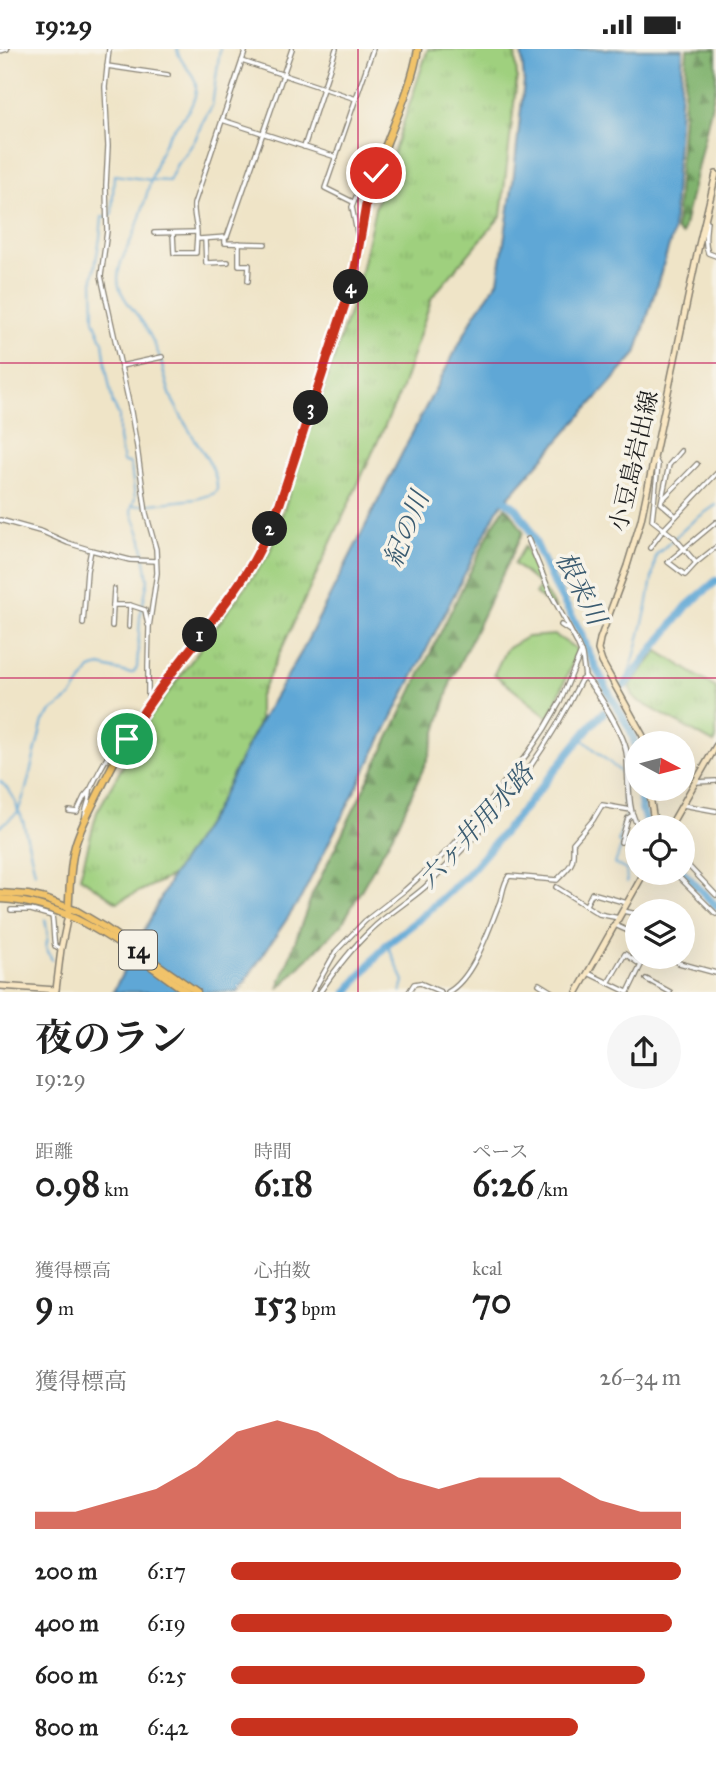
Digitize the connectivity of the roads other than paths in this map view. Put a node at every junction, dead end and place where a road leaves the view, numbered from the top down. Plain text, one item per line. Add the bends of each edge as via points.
1 (6, 49) edge
2 (109, 49) edge
3 (246, 49) edge
4 (292, 49) edge
5 (336, 49) edge
6 (373, 49) edge
7 (418, 49) edge
8 (0, 51) edge
9 (242, 61) junction
10 (107, 66) junction
11 (168, 75) dead end
12 (283, 75) junction
13 (323, 88) junction
14 (356, 99) junction
15 (222, 120) junction
16 (263, 133) junction
17 (386, 146) junction
18 (304, 148) junction
19 (336, 157) junction
20 (716, 174) edge
21 (353, 202) junction
22 (708, 204) junction
23 (154, 233) dead end
24 (173, 233) junction
25 (197, 235) junction
26 (225, 238) junction
27 (205, 239) junction
28 (360, 239) junction
29 (239, 243) junction
30 (264, 244) dead end
31 (716, 256) edge
32 (228, 263) dead end
33 (248, 281) dead end
34 (162, 357) dead end
35 (121, 366) junction
36 (681, 451) dead end
37 (654, 457) junction
38 (696, 464) dead end
39 (716, 474) edge
40 (662, 499) junction
41 (676, 516) junction
42 (0, 520) edge
43 (716, 522) edge
44 (664, 529) junction
45 (528, 539) dead end
46 (716, 547) edge
47 (650, 548) dead end
48 (683, 548) junction
49 (91, 550) junction
50 (154, 561) junction
51 (696, 563) junction
52 (114, 589) dead end
53 (113, 605) junction
54 (130, 605) junction
55 (83, 624) dead end
56 (561, 625) dead end
57 (112, 626) dead end
58 (129, 627) dead end
59 (149, 627) junction
60 (571, 632) junction
61 (581, 652) junction
62 (585, 677) junction
63 (151, 700) junction
64 (640, 731) edge
65 (127, 739) junction
66 (716, 746) edge
67 (716, 781) edge
68 (696, 782) junction
69 (90, 790) junction
70 (683, 805) junction
71 (69, 811) dead end
72 (716, 811) edge
73 (632, 812) junction
74 (633, 815) edge
75 (677, 815) edge
76 (85, 821) junction
77 (621, 842) dead end
78 (695, 873) edge
79 (687, 885) edge
80 (556, 887) dead end
81 (0, 893) edge
82 (716, 895) edge
83 (0, 899) edge
84 (625, 902) edge
85 (586, 905) junction
86 (625, 907) edge
87 (11, 910) dead end
88 (68, 911) junction
89 (623, 911) joint
90 (77, 914) junction
91 (716, 915) edge
92 (619, 918) junction
93 (615, 925) junction
94 (625, 930) edge
95 (61, 949) junction
96 (625, 954) edge
97 (695, 967) edge
98 (639, 969) edge
99 (588, 973) junction
100 (716, 973) edge
101 (646, 979) dead end
102 (608, 983) junction
103 (539, 984) dead end
104 (0, 986) edge
105 (56, 991) edge
106 (187, 992) edge
107 (197, 992) edge
108 (313, 992) edge
109 (320, 992) edge
110 (409, 992) edge
111 (441, 992) edge
112 (448, 992) edge
113 (552, 992) edge
114 (577, 992) edge
115 (627, 992) edge
116 (670, 992) edge

1 - 8 street
2 - 10 street
3 - 9 street
4 - 12 street
5 - 13 street
6 - 14 street
7 - 17 main road
9 - 12 street
9 - 15 street
10 - 11 street
10 - 35 street via 107,231 101,276
12 - 13 street
12 - 16 street
13 - 14 street
13 - 18 street
14 - 19 street
15 - 16 street
15 - 25 street via 194,204
16 - 18 street
16 - 26 street
17 - 21 street via 365,174
17 - 28 main road
18 - 19 street
19 - 21 street via 325,188
20 - 22 main road, 小豆島岩出線
21 - 28 street
22 - 31 street via 705,243 708,253
22 - 37 main road, 小豆島岩出線
23 - 24 street
24 - 25 street
24 - 25 street via 173,253 196,253
25 - 27 street
26 - 27 street
26 - 29 street via 225,243
27 - 32 street via 206,263
28 - 63 main road via 351,286 261,548
29 - 30 street
29 - 33 street via 239,265 250,265
34 - 35 street
35 - 50 street via 156,549
36 - 40 street via 669,465
37 - 44 street via 658,465 652,520
37 - 64 main road, 小豆島岩出線 via 627,566 598,650
38 - 40 street
39 - 41 street
40 - 41 street
41 - 44 street
42 - 49 street
43 - 48 street
44 - 47 street
44 - 48 street
45 - 60 street
46 - 51 street
48 - 51 street
48 - 51 street via 668,562 685,575
49 - 50 street
49 - 55 street
50 - 59 street via 157,573
52 - 53 street
53 - 54 street
53 - 57 street
54 - 58 street
54 - 59 street via 145,610
56 - 60 street
59 - 63 street
60 - 61 street
61 - 62 street
61 - 108 street via 560,702 528,753 438,861 336,950
62 - 73 street via 624,743
62 - 109 street via 551,737 490,821 422,889 371,930
63 - 65 main road
65 - 69 street via 106,760
65 - 76 main road
66 - 68 main road
67 - 68 street
68 - 70 main road
69 - 71 street via 77,812
69 - 76 street
70 - 72 street
70 - 75 main road
73 - 74 street
73 - 77 street
73 - 112 street via 602,805 573,843 572,865 557,880 509,876 481,951
76 - 88 main road via 75,847
78 - 82 street
79 - 91 street
80 - 85 street
81 - 88 main road via 28,895
83 - 88 main road
84 - 85 street via 592,893
85 - 92 street via 599,914
86 - 89 main road
87 - 95 street via 52,916 55,946
88 - 90 main road, 14
88 - 95 main road
89 - 92 main road
90 - 106 main road, 14
90 - 107 main road, 14 via 104,926
92 - 93 main road
93 - 94 street
93 - 99 main road
95 - 105 main road
96 - 102 street
97 - 100 street
98 - 115 street
99 - 102 street
99 - 114 main road
101 - 116 street
102 - 115 street
103 - 113 street
104 - 105 main road
110 - 111 street via 420,983

